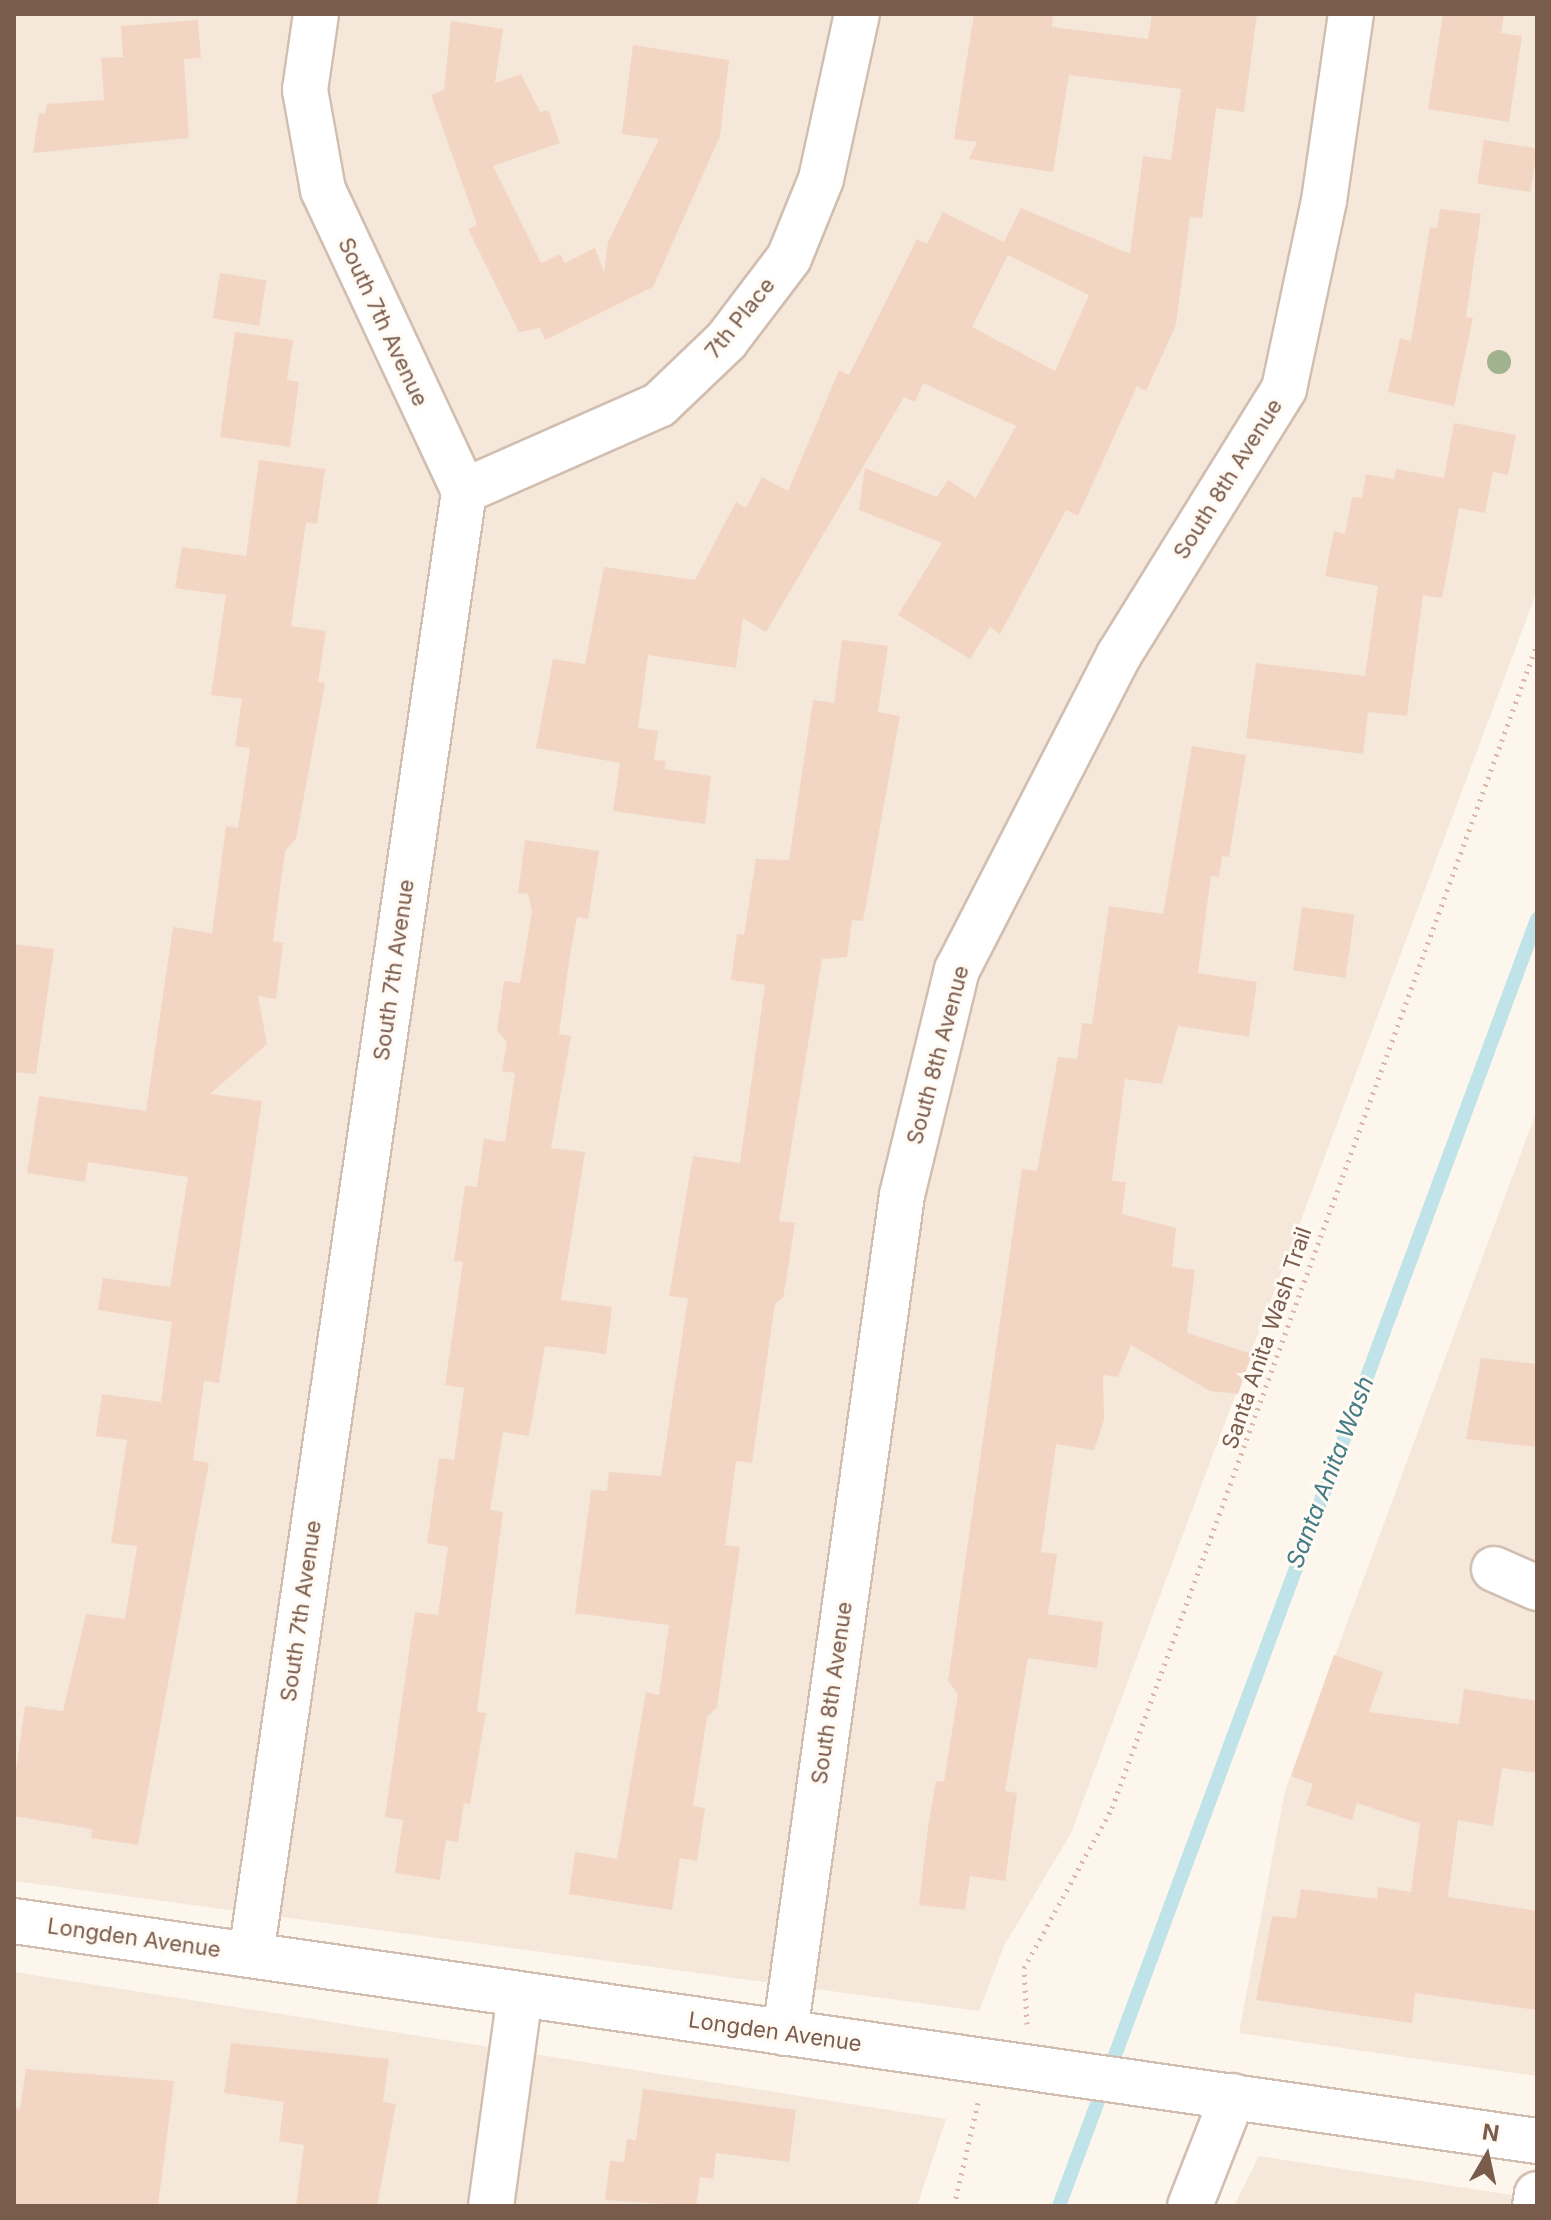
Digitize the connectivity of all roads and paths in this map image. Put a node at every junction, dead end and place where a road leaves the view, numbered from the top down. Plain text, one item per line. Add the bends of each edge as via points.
1 (316, 14) edge
2 (857, 14) edge
3 (1351, 14) edge
4 (464, 491) junction
5 (1537, 644) edge
6 (1494, 1569) dead end
7 (1537, 1588) edge
8 (14, 1921) edge
9 (251, 1955) junction
10 (520, 1995) junction
11 (785, 2033) junction
12 (1040, 2052) junction
13 (1233, 2096) junction
14 (979, 2098) dead end
15 (1537, 2141) edge
16 (1537, 2194) edge
17 (491, 2206) edge
18 (954, 2206) edge
19 (1190, 2206) edge
20 (1535, 2206) edge

1 - 4 street, South 7th Avenue via 305,90 323,190
2 - 4 street, 7th Place via 821,179 789,258 726,341 659,405
3 - 11 street, South 8th Avenue via 1324,201 1284,389 1119,655 957,970 902,1195
4 - 9 street, South 7th Avenue
5 - 12 path, Santa Anita Wash Trail via 1112,1808 1024,1968
6 - 7 street
8 - 9 street, Longden Avenue
9 - 10 street, Longden Avenue
10 - 11 street, Longden Avenue
10 - 17 street
11 - 12 street, Longden Avenue
12 - 13 street, Longden Avenue via 1132,2081
13 - 15 street, Longden Avenue
13 - 19 street
14 - 18 path
16 - 20 street

